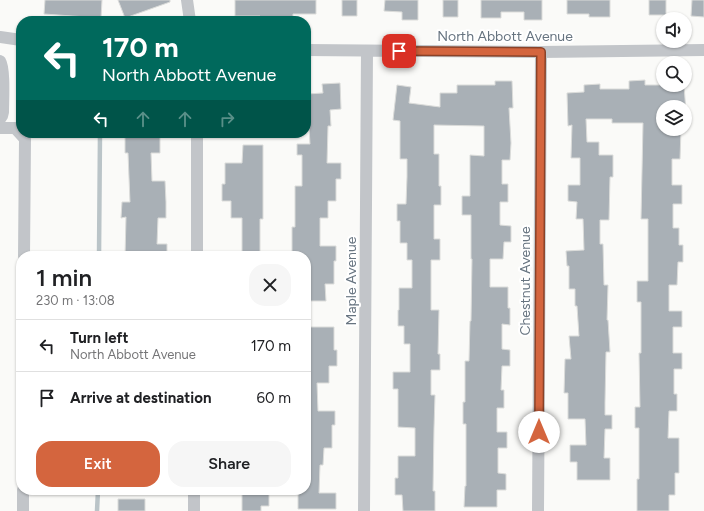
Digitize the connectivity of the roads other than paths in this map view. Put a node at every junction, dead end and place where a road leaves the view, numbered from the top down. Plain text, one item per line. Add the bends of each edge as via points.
1 (187, 0) edge
2 (189, 16) edge
3 (0, 37) edge
4 (16, 39) edge
5 (311, 50) edge
6 (704, 50) edge
7 (367, 51) junction
8 (541, 52) junction
9 (0, 61) edge
10 (0, 119) edge
11 (0, 128) edge
12 (16, 129) edge
13 (24, 138) edge
14 (196, 138) edge
15 (24, 251) edge
16 (196, 251) edge
17 (23, 495) edge
18 (194, 495) edge
19 (23, 511) edge
20 (194, 511) edge
21 (364, 511) edge
22 (538, 511) edge

1 - 2 street
3 - 4 street
5 - 7 street, North Abbott Avenue
6 - 8 street, North Abbott Avenue
7 - 8 street, North Abbott Avenue
7 - 21 street, Maple Avenue
8 - 22 street, Chestnut Avenue
9 - 10 street via 3,67 3,112
11 - 12 street
13 - 15 street
14 - 16 street
17 - 19 street
18 - 20 street

